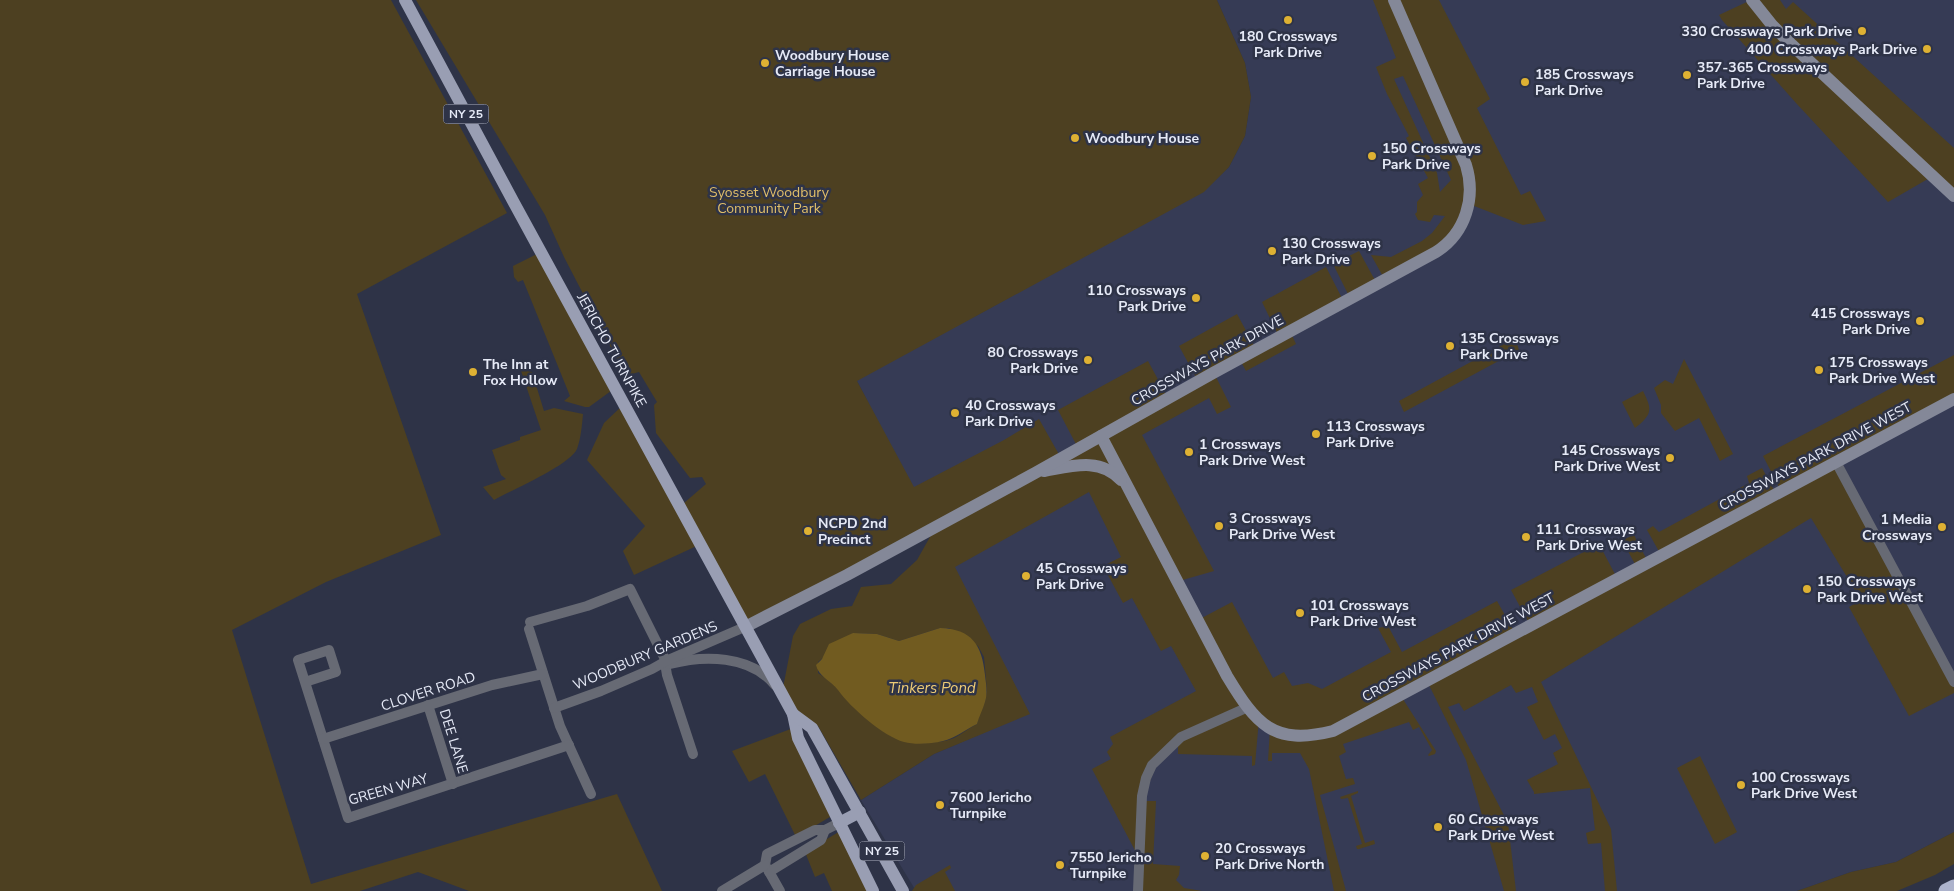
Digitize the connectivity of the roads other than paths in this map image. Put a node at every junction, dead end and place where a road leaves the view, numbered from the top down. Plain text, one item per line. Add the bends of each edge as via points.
1 (405, 0) edge
2 (1394, 0) edge
3 (1752, 0) edge
4 (1954, 196) edge
5 (1954, 399) edge
6 (1101, 436) junction
7 (1836, 462) junction
8 (1035, 473) junction
9 (1129, 489) junction
10 (747, 626) junction
11 (665, 664) junction
12 (543, 674) junction
13 (305, 682) dead end
14 (1954, 682) edge
15 (782, 693) junction
16 (428, 706) junction
17 (554, 708) junction
18 (1246, 708) junction
19 (794, 714) junction
20 (323, 739) junction
21 (569, 746) junction
22 (693, 754) dead end
23 (453, 784) junction
24 (591, 794) dead end
25 (860, 812) junction
26 (839, 823) junction
27 (825, 830) junction
28 (795, 839) junction
29 (802, 852) junction
30 (767, 868) junction
31 (1954, 887) edge
32 (722, 891) edge
33 (780, 891) edge
34 (874, 891) edge
35 (904, 891) edge
36 (1138, 891) edge
37 (1946, 891) edge

1 - 10 main road, JERICHO TURNPIKE / NY 25
2 - 6 street, CROSSWAYS PARK DRIVE via 1466,166 1470,193 1468,209 1459,228 1436,252
3 - 4 street via 1792,45
5 - 7 street, CROSSWAYS PARK DRIVE WEST
6 - 8 street, CROSSWAYS PARK DRIVE
6 - 9 street, CROSSWAYS PARK DRIVE WEST
7 - 14 street
7 - 18 street, CROSSWAYS PARK DRIVE WEST via 1333,731 1312,736 1287,735 1265,725
8 - 9 street via 1094,465 1114,473
8 - 10 street, CROSSWAYS PARK DRIVE
9 - 18 street, CROSSWAYS PARK DRIVE WEST
10 - 11 street, WOODBURY GARDENS
10 - 15 main road, JERICHO TURNPIKE / NY 25
11 - 12 street via 630,589 529,625
11 - 15 street via 702,658 726,660 762,673
11 - 17 street, WOODBURY GARDENS
11 - 22 street
12 - 16 street, CLOVER ROAD via 492,685
12 - 17 street
13 - 20 street, GREEN WAY
15 - 19 main road, JERICHO TURNPIKE / NY 25
16 - 20 street, CLOVER ROAD
16 - 23 street, DEE LANE
17 - 21 street
18 - 36 street via 1181,737 1152,765 1142,796
19 - 25 main road, JERICHO TURNPIKE / NY 25 via 812,728
19 - 26 main road, JERICHO TURNPIKE / NY 25 via 798,738
20 - 23 street, GREEN WAY via 348,818
21 - 23 street, GREEN WAY
21 - 24 street
25 - 26 main road
25 - 35 main road, JERICHO TURNPIKE / NY 25
26 - 27 street
26 - 34 main road, JERICHO TURNPIKE / NY 25
27 - 28 street via 815,830
27 - 29 street via 822,840
28 - 29 street
28 - 30 street via 767,854
29 - 30 street
30 - 32 street
30 - 33 street
31 - 37 highway

